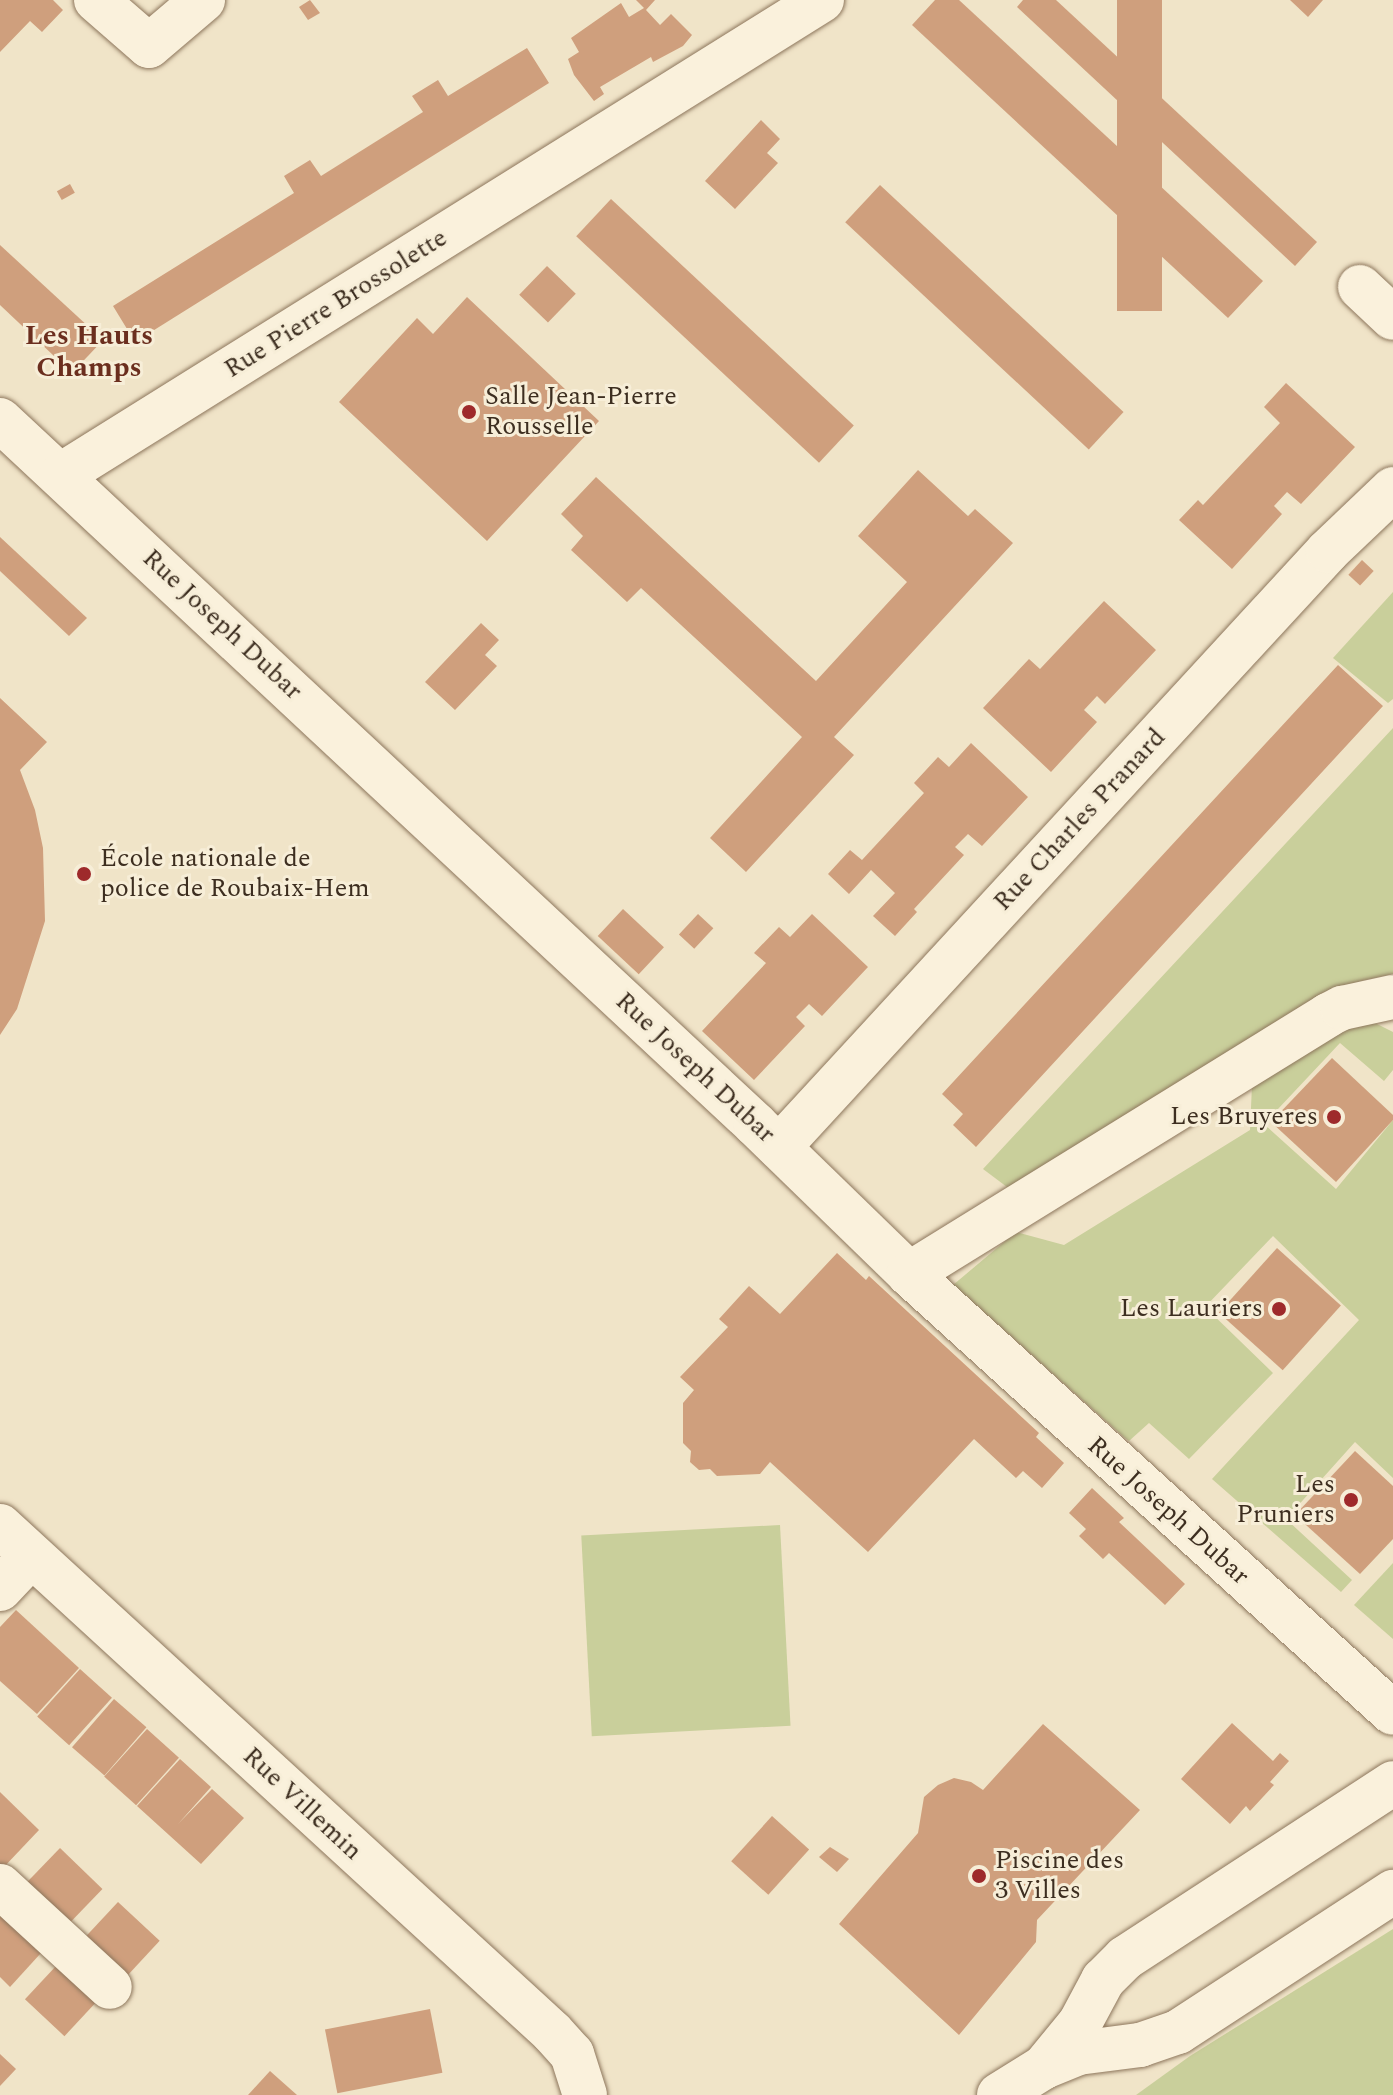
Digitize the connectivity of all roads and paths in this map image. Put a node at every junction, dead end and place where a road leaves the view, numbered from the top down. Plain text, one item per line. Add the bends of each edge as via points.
1 (203, 0) edge
2 (813, 2) edge
3 (100, 3) edge
4 (1360, 287) dead end
5 (1393, 318) edge
6 (0, 420) edge
7 (61, 475) junction
8 (1390, 490) edge
9 (1391, 1001) edge
10 (779, 1147) junction
11 (909, 1274) junction
12 (0, 1526) edge
13 (31, 1556) junction
14 (0, 1589) edge
15 (1393, 1713) edge
16 (1393, 1783) edge
17 (0, 1886) edge
18 (1393, 1892) edge
19 (110, 1987) dead end
20 (1044, 2067) junction
21 (585, 2095) edge
22 (999, 2095) edge

1 - 3 street via 149,46
2 - 7 street, Rue Pierre Brossolette
4 - 5 street
6 - 7 street, Rue Joseph Dubar
7 - 10 street, Rue Joseph Dubar
8 - 10 street, Rue Charles Pranard
9 - 11 street via 1356,1004 1328,1015
10 - 11 street, Rue Joseph Dubar
11 - 15 street, Rue Joseph Dubar
12 - 13 street, Rue Villemin
13 - 14 street
13 - 21 street, Rue Villemin via 552,2032 572,2054
16 - 20 street via 1125,1958 1103,1980 1080,2023
17 - 19 street
18 - 20 street via 1178,2032 1140,2045 1078,2053
20 - 22 street

